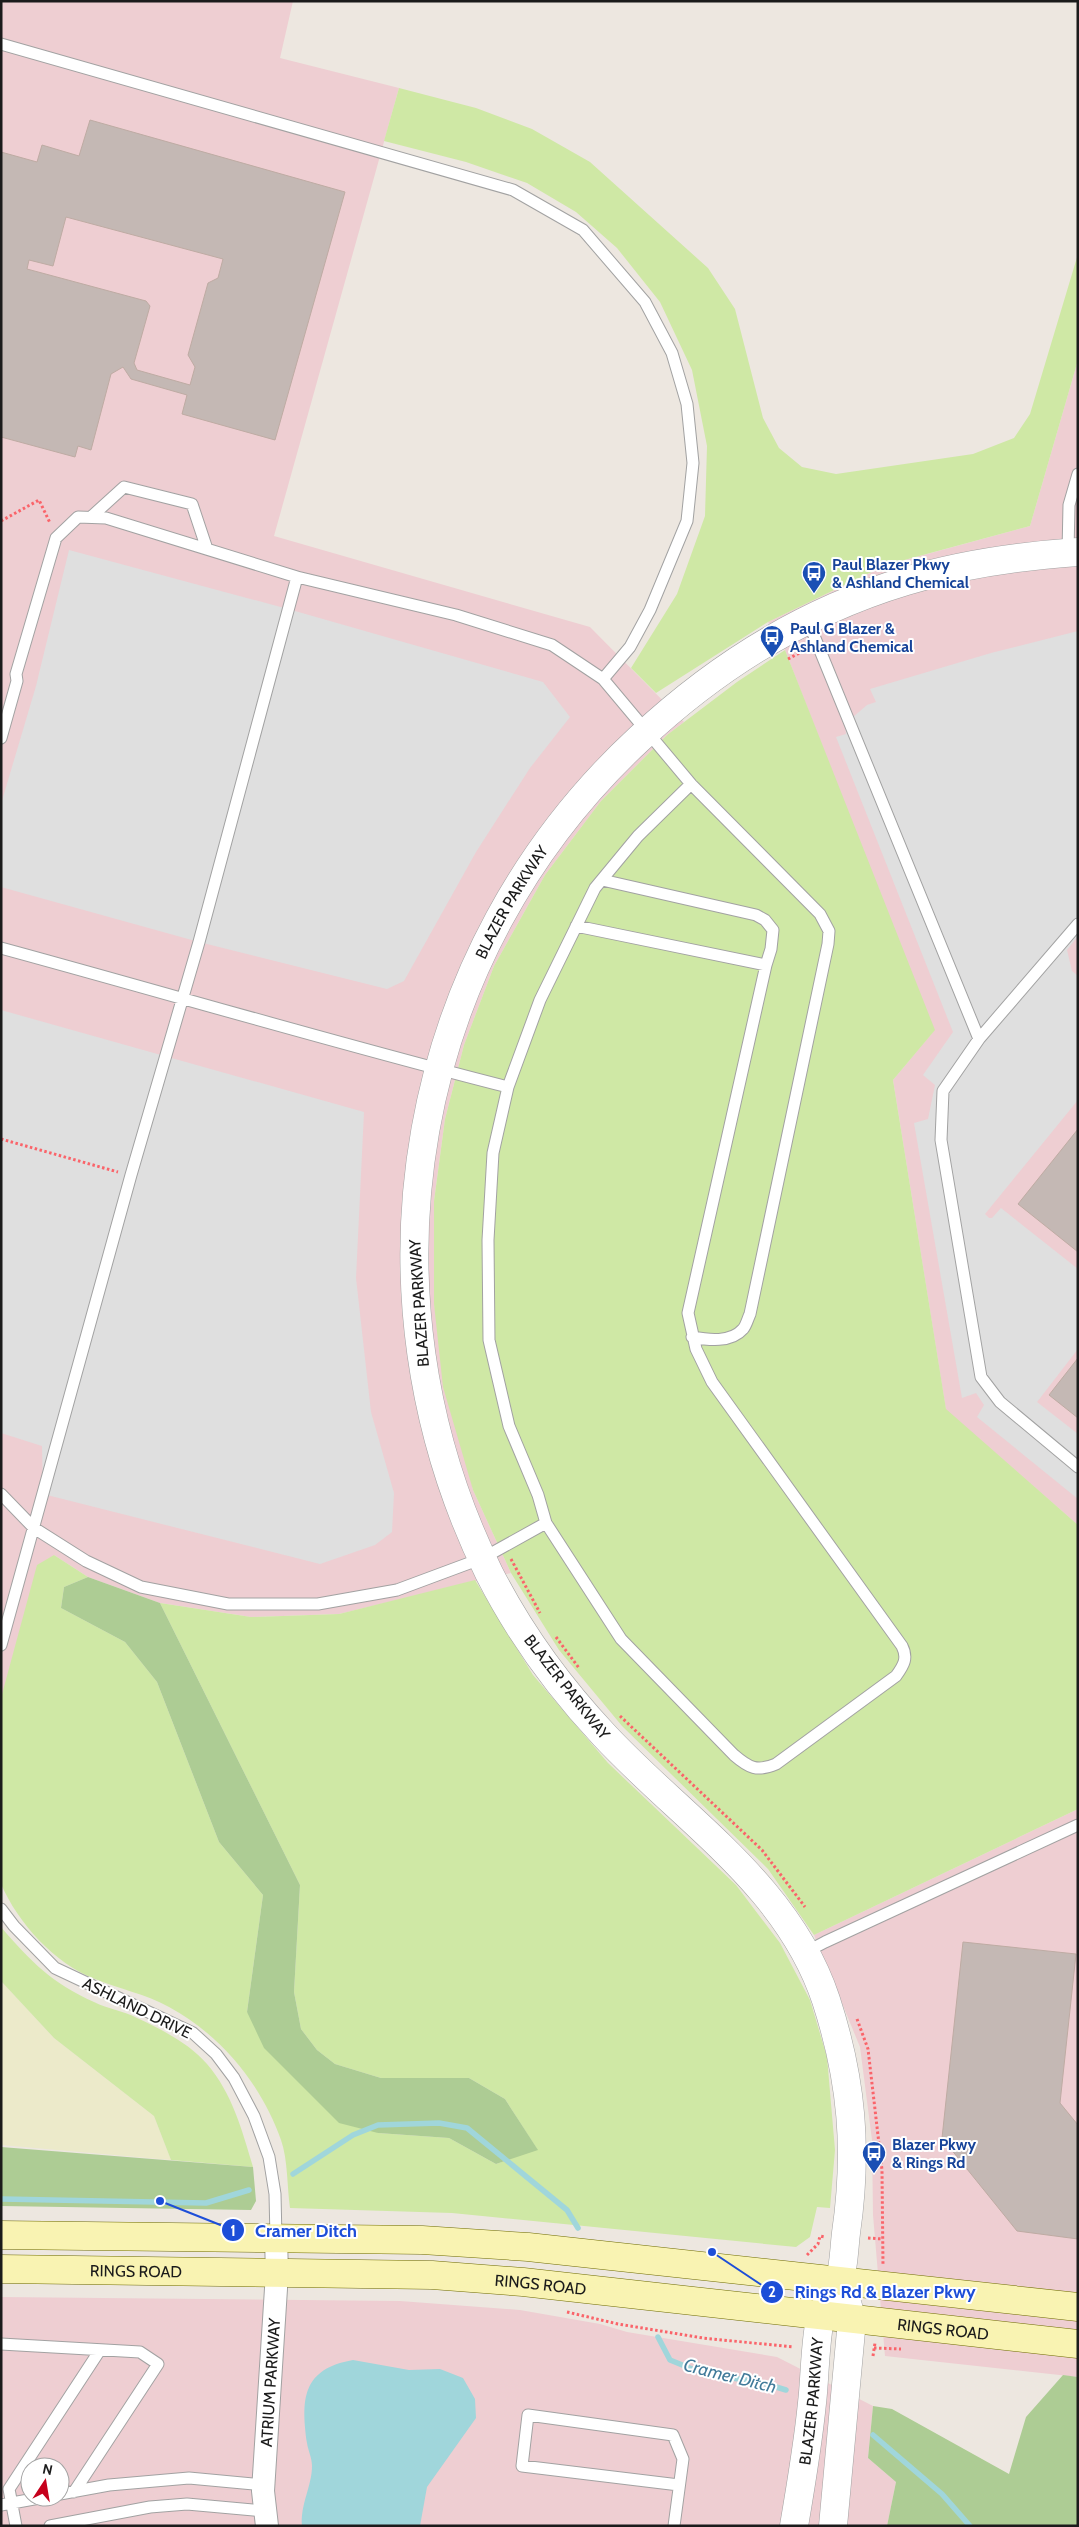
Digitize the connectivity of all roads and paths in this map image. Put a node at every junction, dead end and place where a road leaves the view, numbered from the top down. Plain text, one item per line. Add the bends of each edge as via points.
1 (1, 44) edge
2 (1078, 474) edge
3 (90, 517) junction
4 (1, 521) edge
5 (56, 538) junction
6 (207, 549) junction
7 (1073, 552) edge
8 (297, 577) junction
9 (812, 632) junction
10 (787, 660) dead end
11 (603, 679) junction
12 (646, 732) junction
13 (1, 738) edge
14 (691, 784) junction
15 (602, 880) junction
16 (1078, 924) edge
17 (576, 926) junction
18 (1, 948) edge
19 (766, 965) junction
20 (182, 998) junction
21 (979, 1039) junction
22 (438, 1069) junction
23 (508, 1087) junction
24 (1, 1139) edge
25 (131, 1176) junction
26 (692, 1337) junction
27 (1078, 1467) edge
28 (1, 1494) edge
29 (546, 1523) junction
30 (34, 1528) junction
31 (494, 1552) junction
32 (545, 1621) dead end
33 (556, 1636) dead end
34 (1, 1645) edge
35 (584, 1674) dead end
36 (614, 1710) dead end
37 (1078, 1825) edge
38 (1, 1908) edge
39 (808, 1911) dead end
40 (806, 1952) junction
41 (856, 2014) dead end
42 (1, 2235) edge
43 (276, 2239) junction
44 (1, 2269) edge
45 (277, 2273) junction
46 (840, 2281) junction
47 (880, 2285) junction
48 (1078, 2307) edge
49 (566, 2312) dead end
50 (821, 2316) junction
51 (864, 2334) junction
52 (1, 2344) edge
53 (1078, 2344) edge
54 (818, 2348) junction
55 (100, 2350) junction
56 (872, 2366) dead end
57 (264, 2485) junction
58 (679, 2485) junction
59 (74, 2492) junction
60 (70, 2493) edge
61 (20, 2501) edge
62 (6, 2504) edge
63 (266, 2518) edge
64 (16, 2526) edge
65 (50, 2526) edge
66 (674, 2526) edge
67 (794, 2526) edge
68 (833, 2526) edge

1 - 11 lane via 513,190 583,230 645,302 672,353 687,404 692,463 687,520 669,569 630,647
2 - 7 lane via 1070,505
3 - 5 lane via 78,517
3 - 6 lane via 106,518
3 - 6 lane via 124,487 192,504
4 - 5 path via 39,500
5 - 13 lane via 16,674 17,681
6 - 8 lane
7 - 9 street, BLAZER PARKWAY via 1001,559 906,581
8 - 11 lane via 456,615 552,645
8 - 20 lane
9 - 10 path
9 - 12 street, BLAZER PARKWAY via 764,643 675,704
9 - 21 lane
11 - 12 lane
12 - 14 lane
12 - 22 street, BLAZER PARKWAY via 586,792 528,870 488,939 472,974
14 - 15 lane via 638,836
14 - 26 lane via 820,914 829,931 750,1314 743,1329 732,1336 714,1340
15 - 17 lane
15 - 19 lane via 756,915 773,930 772,949
16 - 21 lane
17 - 19 lane
17 - 23 lane via 540,1000
18 - 20 lane
19 - 26 lane via 688,1313
20 - 22 lane
20 - 25 lane
21 - 27 lane via 944,1091 941,1140 981,1377 1000,1402
22 - 23 lane
22 - 31 street, BLAZER PARKWAY via 425,1127 416,1198 413,1244 417,1322 429,1403 444,1457 470,1532
23 - 29 lane via 493,1153 488,1240 489,1340 509,1426 536,1488
24 - 25 path
25 - 30 lane
26 - 29 lane via 712,1382 902,1646 906,1654 904,1665 896,1676 776,1764 762,1770 751,1767 734,1755 620,1639
28 - 30 lane
29 - 31 lane
30 - 31 lane via 86,1560 141,1587 228,1604 318,1604 397,1590
30 - 34 lane
31 - 32 path
31 - 40 street, BLAZER PARKWAY via 533,1648 611,1742 744,1869 775,1905
33 - 35 path
36 - 39 path via 762,1850
37 - 40 lane
38 - 43 lane, ASHLAND DRIVE via 55,1968 193,2033 216,2054 234,2078 254,2116 269,2157 275,2194
40 - 46 street, BLAZER PARKWAY via 837,2036 850,2102 852,2169
41 - 47 path via 868,2049 882,2170 883,2259
42 - 43 main road, RINGS ROAD
43 - 45 street, ATRIUM PARKWAY
43 - 46 main road, RINGS ROAD via 422,2240 518,2247
44 - 45 main road, RINGS ROAD
45 - 50 main road, RINGS ROAD via 432,2276 523,2282
45 - 57 street, ATRIUM PARKWAY
46 - 47 main road, RINGS ROAD
46 - 50 street, BLAZER PARKWAY
46 - 51 street, BLAZER PARKWAY
47 - 48 main road, RINGS ROAD
49 - 54 path via 704,2338
50 - 51 main road, RINGS ROAD
50 - 54 street, BLAZER PARKWAY
51 - 53 main road, RINGS ROAD
51 - 56 path
51 - 68 street, BLAZER PARKWAY
52 - 55 lane
54 - 67 street, BLAZER PARKWAY via 808,2445
55 - 59 lane via 140,2352 158,2364
55 - 62 lane via 9,2489
57 - 59 lane via 189,2478 109,2485
57 - 63 street, ATRIUM PARKWAY
58 - 58 lane via 683,2459 673,2435 528,2415 522,2466
58 - 66 lane
59 - 60 lane
61 - 62 lane
62 - 64 lane
63 - 65 lane via 187,2504 150,2507

